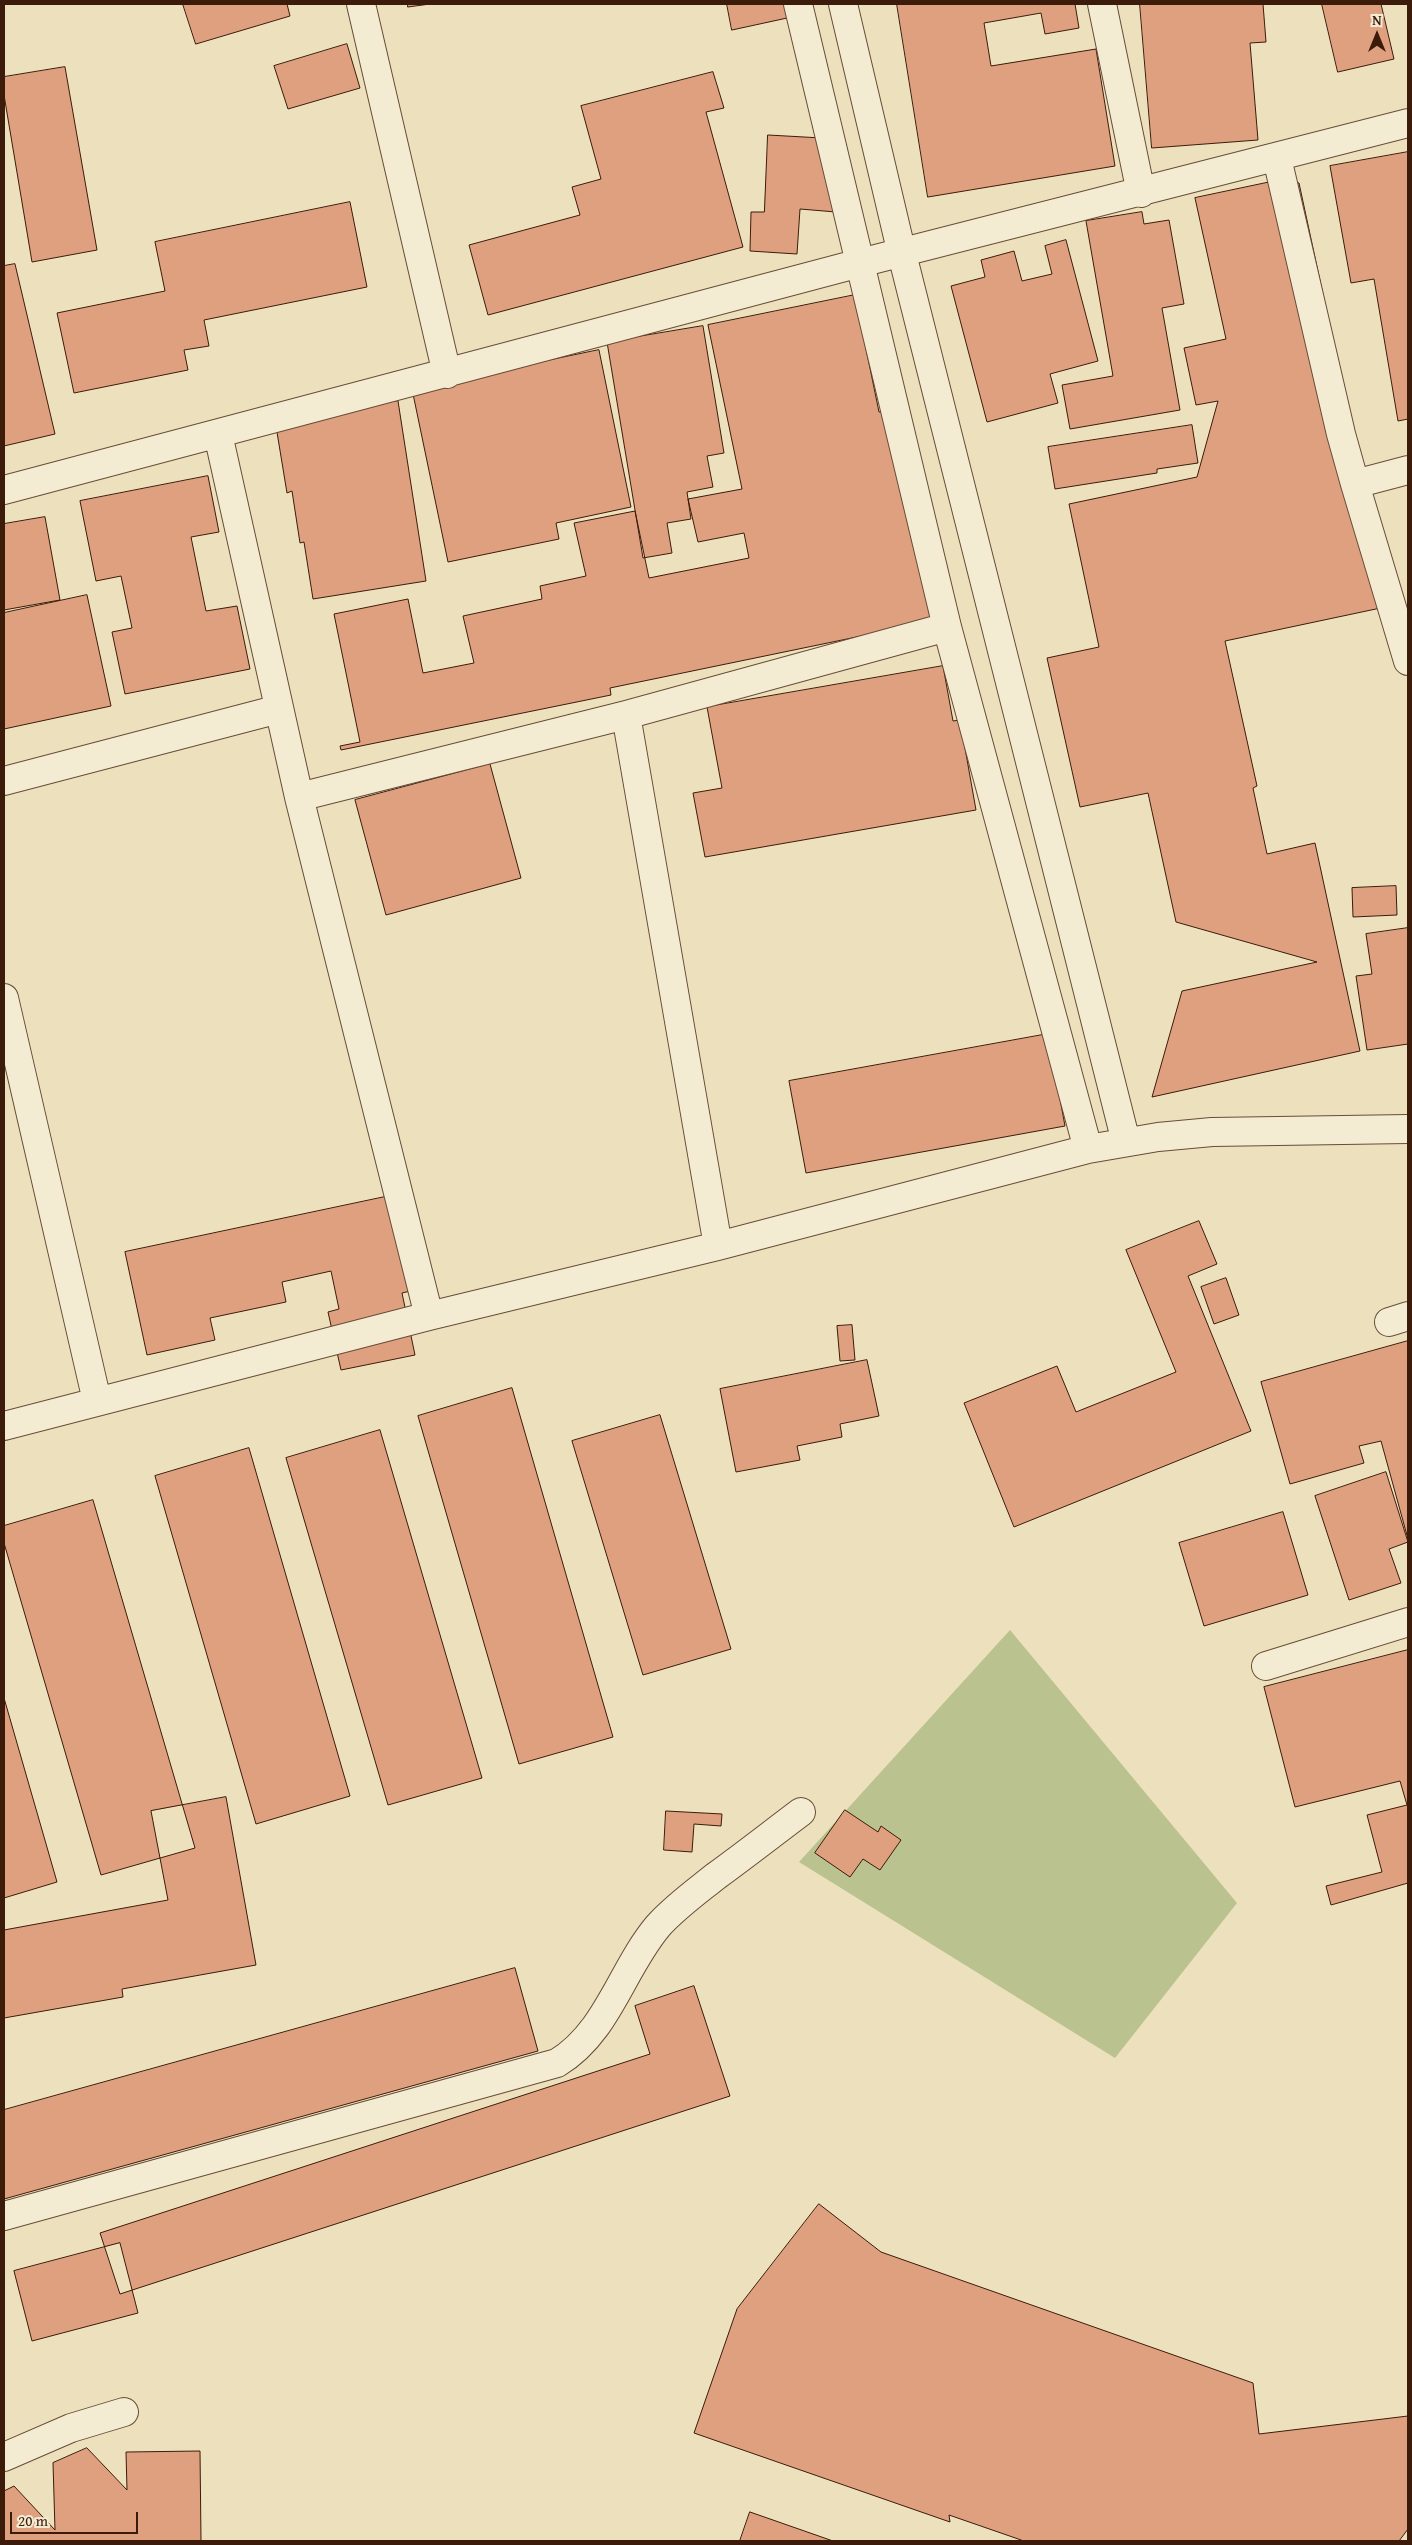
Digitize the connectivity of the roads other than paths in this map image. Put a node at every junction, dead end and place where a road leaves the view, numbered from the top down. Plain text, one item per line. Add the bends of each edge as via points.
1 (361, 4) edge
2 (798, 4) edge
3 (843, 4) edge
4 (1102, 4) edge
5 (1408, 123) edge
6 (1277, 158) junction
7 (1141, 192) junction
8 (902, 254) junction
9 (860, 263) junction
10 (447, 374) junction
11 (218, 434) junction
12 (1408, 470) edge
13 (1355, 484) junction
14 (4, 490) edge
15 (947, 627) junction
16 (1408, 661) edge
17 (279, 709) junction
18 (626, 715) junction
19 (4, 781) edge
20 (298, 797) junction
21 (4, 998) edge
22 (1408, 1129) edge
23 (1126, 1142) junction
24 (1088, 1149) junction
25 (718, 1246) junction
26 (429, 1316) junction
27 (97, 1401) junction
28 (4, 1426) edge
29 (1408, 1622) edge
30 (1266, 1666) dead end
31 (802, 1812) dead end
32 (4, 2216) edge
33 (124, 2412) dead end
34 (4, 2457) edge

1 - 10 street
2 - 9 street
3 - 8 street
4 - 7 street
5 - 6 street
6 - 7 street
6 - 13 street
7 - 8 street
8 - 9 street
8 - 23 street
9 - 10 street
9 - 15 street
10 - 11 street
11 - 14 street
11 - 17 street
12 - 13 street
13 - 16 street
15 - 18 street
15 - 24 street
17 - 19 street
17 - 20 street
18 - 20 street
18 - 25 street
20 - 26 street
21 - 27 street
22 - 23 street via 1212,1132
23 - 24 street
24 - 25 street
25 - 26 street
26 - 27 street
27 - 28 street
29 - 30 street
31 - 32 street via 690,1897 660,1924 643,1945 589,2037 558,2063
33 - 34 street via 71,2428

